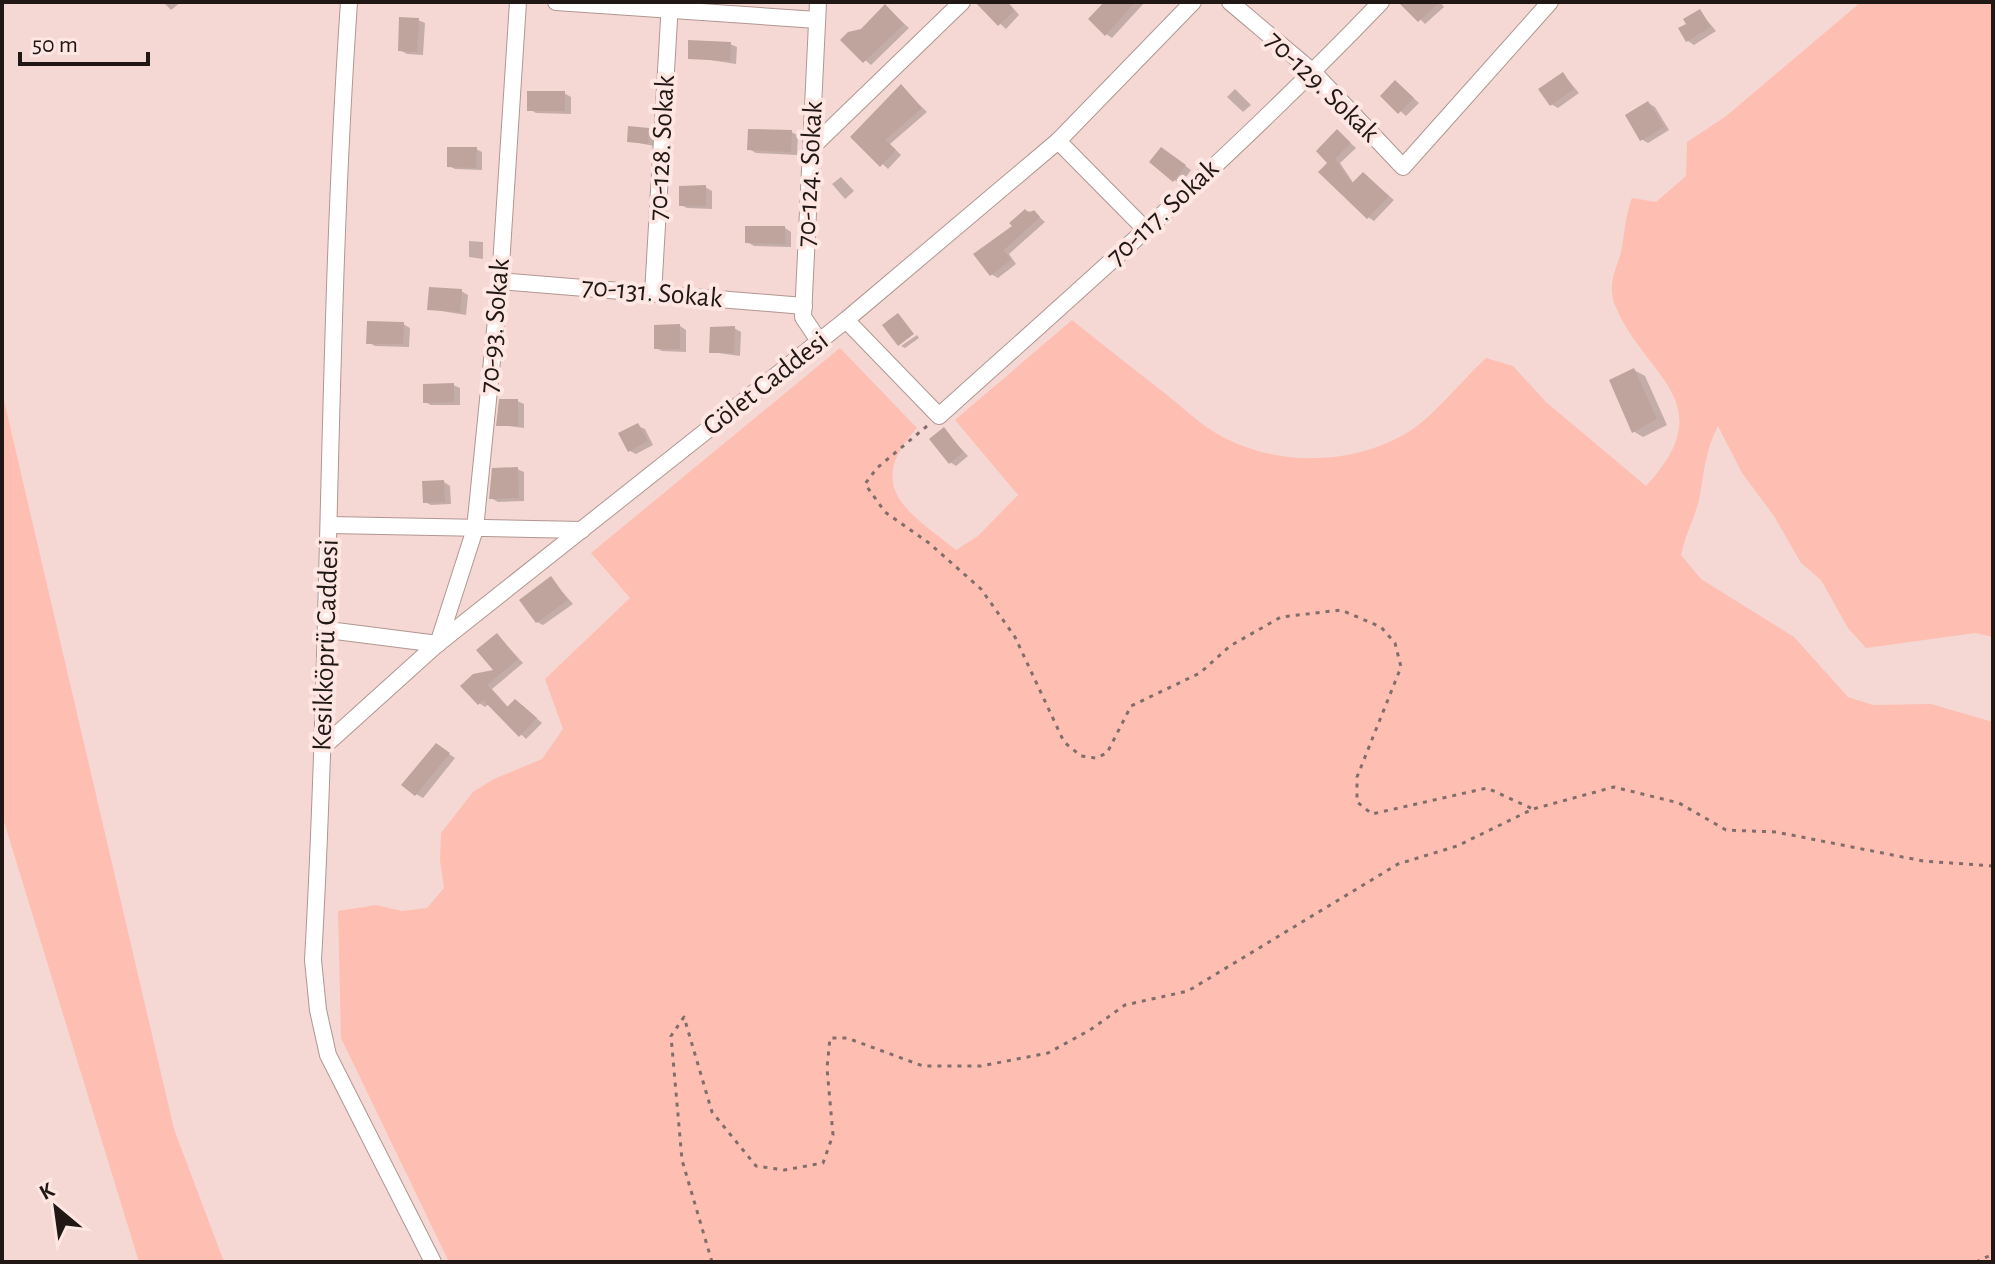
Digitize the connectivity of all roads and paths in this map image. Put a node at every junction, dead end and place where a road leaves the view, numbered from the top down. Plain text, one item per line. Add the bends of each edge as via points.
1 (349, 2) edge
2 (518, 2) edge
3 (556, 2) edge
4 (818, 2) edge
5 (962, 2) edge
6 (1193, 2) edge
7 (1230, 2) edge
8 (1381, 2) edge
9 (1550, 2) edge
10 (670, 6) edge
11 (817, 20) junction
12 (1313, 72) junction
13 (1058, 141) junction
14 (811, 148) junction
15 (1146, 230) junction
16 (500, 281) junction
17 (653, 294) junction
18 (804, 306) junction
19 (846, 320) junction
20 (819, 341) junction
21 (939, 416) junction
22 (330, 525) junction
23 (475, 529) junction
24 (582, 530) junction
25 (328, 630) junction
26 (438, 644) junction
27 (323, 747) junction
28 (1533, 809) junction
29 (1993, 866) edge
30 (1993, 1254) edge
31 (433, 1262) edge
32 (712, 1262) edge
33 (1976, 1262) edge

1 - 22 street, Kesikköprü Caddesi via 337,167
2 - 16 street, 70-93. Sokak
3 - 10 street
4 - 11 street, 70-124. Sokak
5 - 14 street
6 - 13 street, Gölet Caddesi
7 - 12 street, 70-129. Sokak
8 - 12 street, 70-117. Sokak
9 - 12 street, 70-129. Sokak via 1403,167
10 - 11 street
10 - 17 street, 70-128. Sokak
11 - 14 street, 70-124. Sokak
12 - 15 street, 70-117. Sokak
13 - 15 street
13 - 19 street, Gölet Caddesi
14 - 18 street, 70-124. Sokak
15 - 21 street, 70-117. Sokak
16 - 17 street, 70-131. Sokak
16 - 23 street, 70-93. Sokak
17 - 18 street, 70-131. Sokak
18 - 20 street, 70-124. Sokak via 803,317
19 - 20 street, Gölet Caddesi
19 - 21 street
20 - 24 street, Gölet Caddesi
21 - 28 path via 865,484 885,512 981,589 1015,637 1064,742 1081,756 1107,753 1131,706 1200,673 1230,646 1268,624 1281,617 1341,610 1381,627 1395,643 1401,667 1357,777 1357,802 1372,814 1487,788
22 - 23 street
22 - 25 street, Kesikköprü Caddesi
23 - 24 street
23 - 26 street, 70-93. Sokak
24 - 26 street, Gölet Caddesi
25 - 26 street
25 - 27 street, Kesikköprü Caddesi
26 - 27 street, Gölet Caddesi
27 - 31 street, Kesikköprü Caddesi via 313,960 318,1010 328,1055
28 - 29 path via 1614,787 1679,803 1726,830 1776,832 1923,861
28 - 32 path via 1457,846 1398,864 1188,991 1125,1005 1048,1053 981,1066 923,1066 847,1038 830,1038 833,1135 823,1163 784,1170 756,1166 712,1112 684,1017 671,1036 682,1160
30 - 33 path

